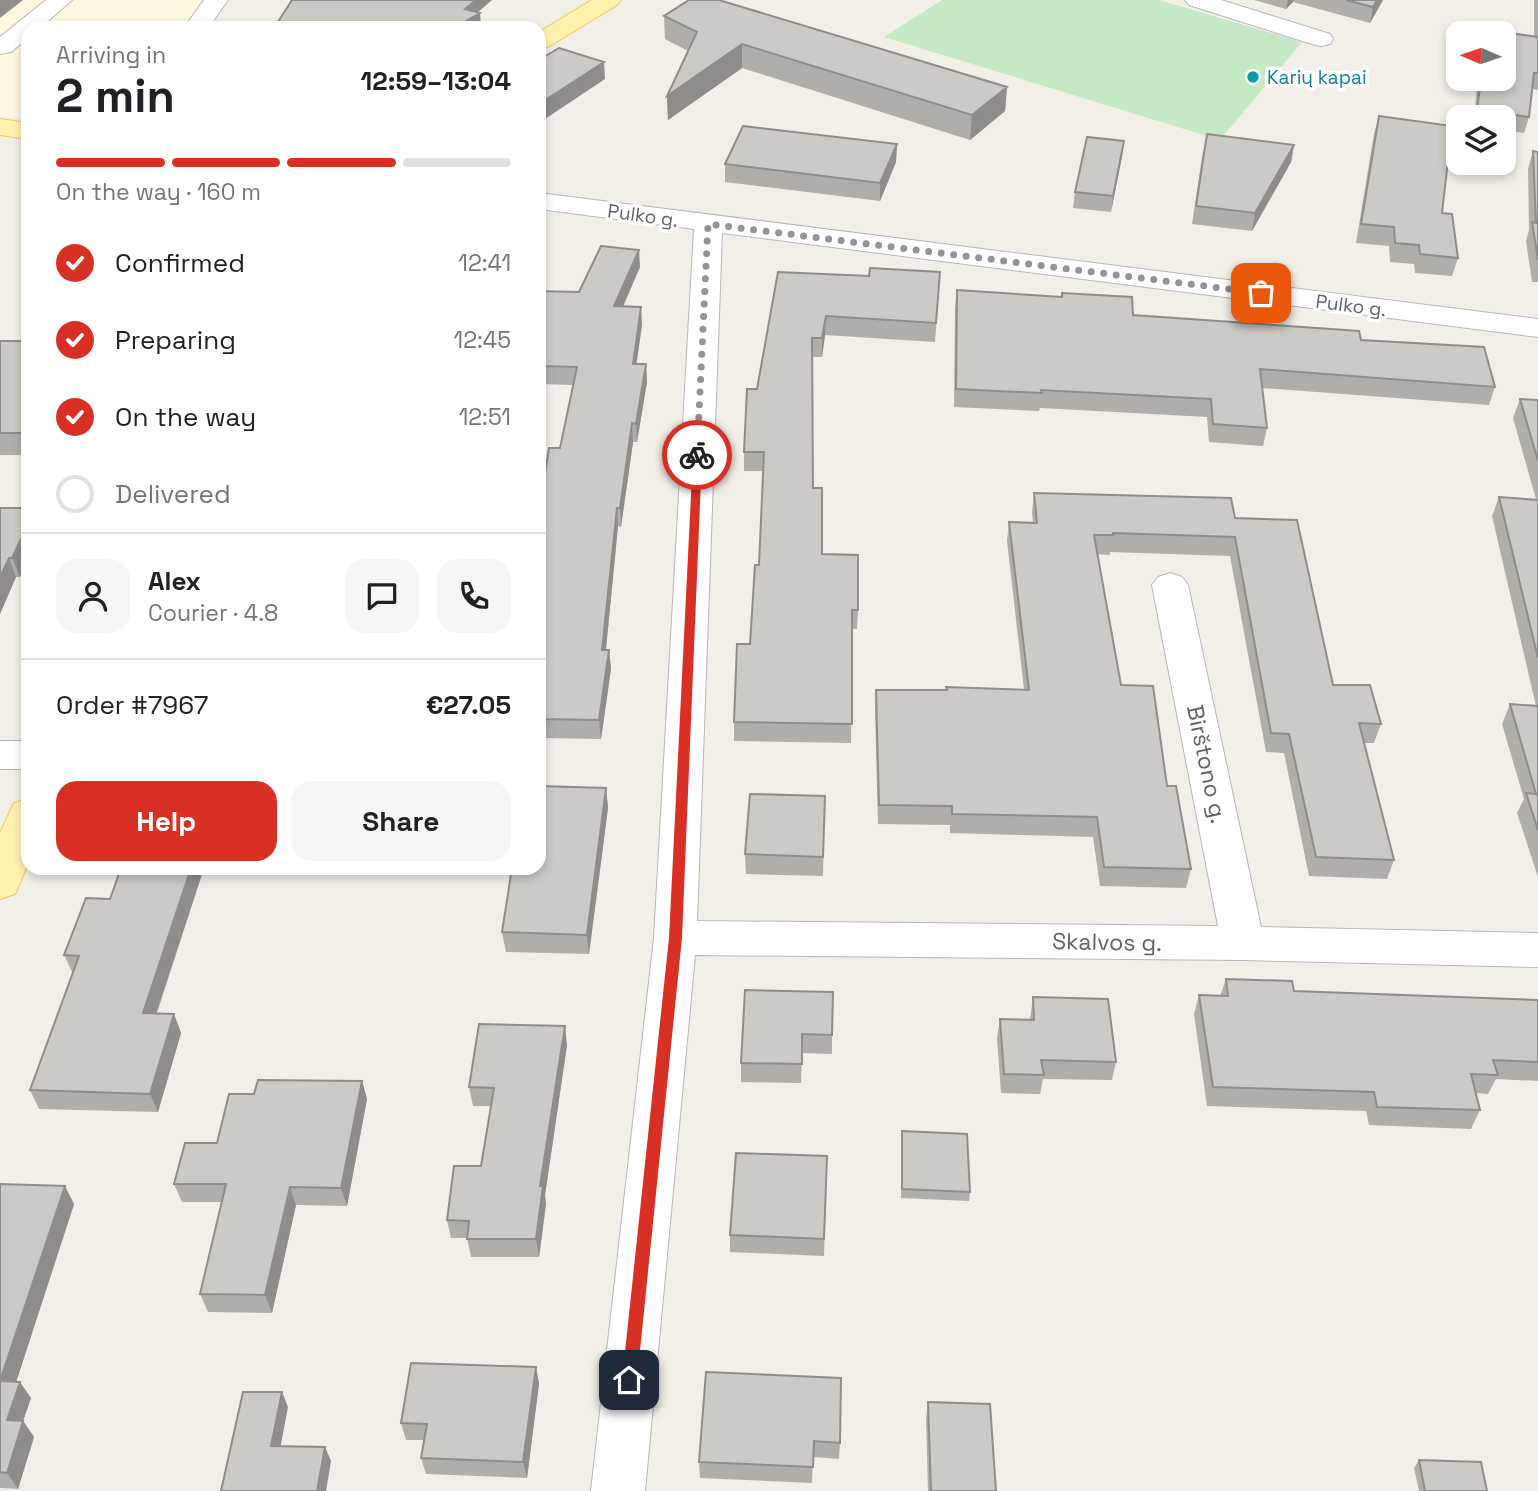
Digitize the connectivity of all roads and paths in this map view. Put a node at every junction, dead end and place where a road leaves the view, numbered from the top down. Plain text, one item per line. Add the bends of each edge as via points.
1 (60, 0) edge
2 (216, 0) edge
3 (609, 0) edge
4 (1197, 0) edge
5 (34, 21) edge
6 (200, 21) edge
7 (21, 32) edge
8 (546, 38) edge
9 (1321, 39) dead end
10 (2, 47) dead end
11 (0, 127) edge
12 (21, 130) edge
13 (546, 202) edge
14 (708, 224) junction
15 (1538, 328) edge
16 (1170, 585) dead end
17 (0, 755) edge
18 (21, 755) edge
19 (21, 831) edge
20 (0, 883) edge
21 (675, 938) junction
22 (1243, 943) junction
23 (1538, 950) edge
24 (618, 1491) edge

1 - 5 street
2 - 6 street
3 - 8 main road
4 - 9 street
7 - 10 street
11 - 12 main road
13 - 14 street, Pulko g.
14 - 15 street, Pulko g.
14 - 21 street
16 - 22 street, Birštono g.
17 - 18 street
19 - 20 main road
21 - 22 street, Skalvos g.
21 - 24 street
22 - 23 street, Skalvos g.

